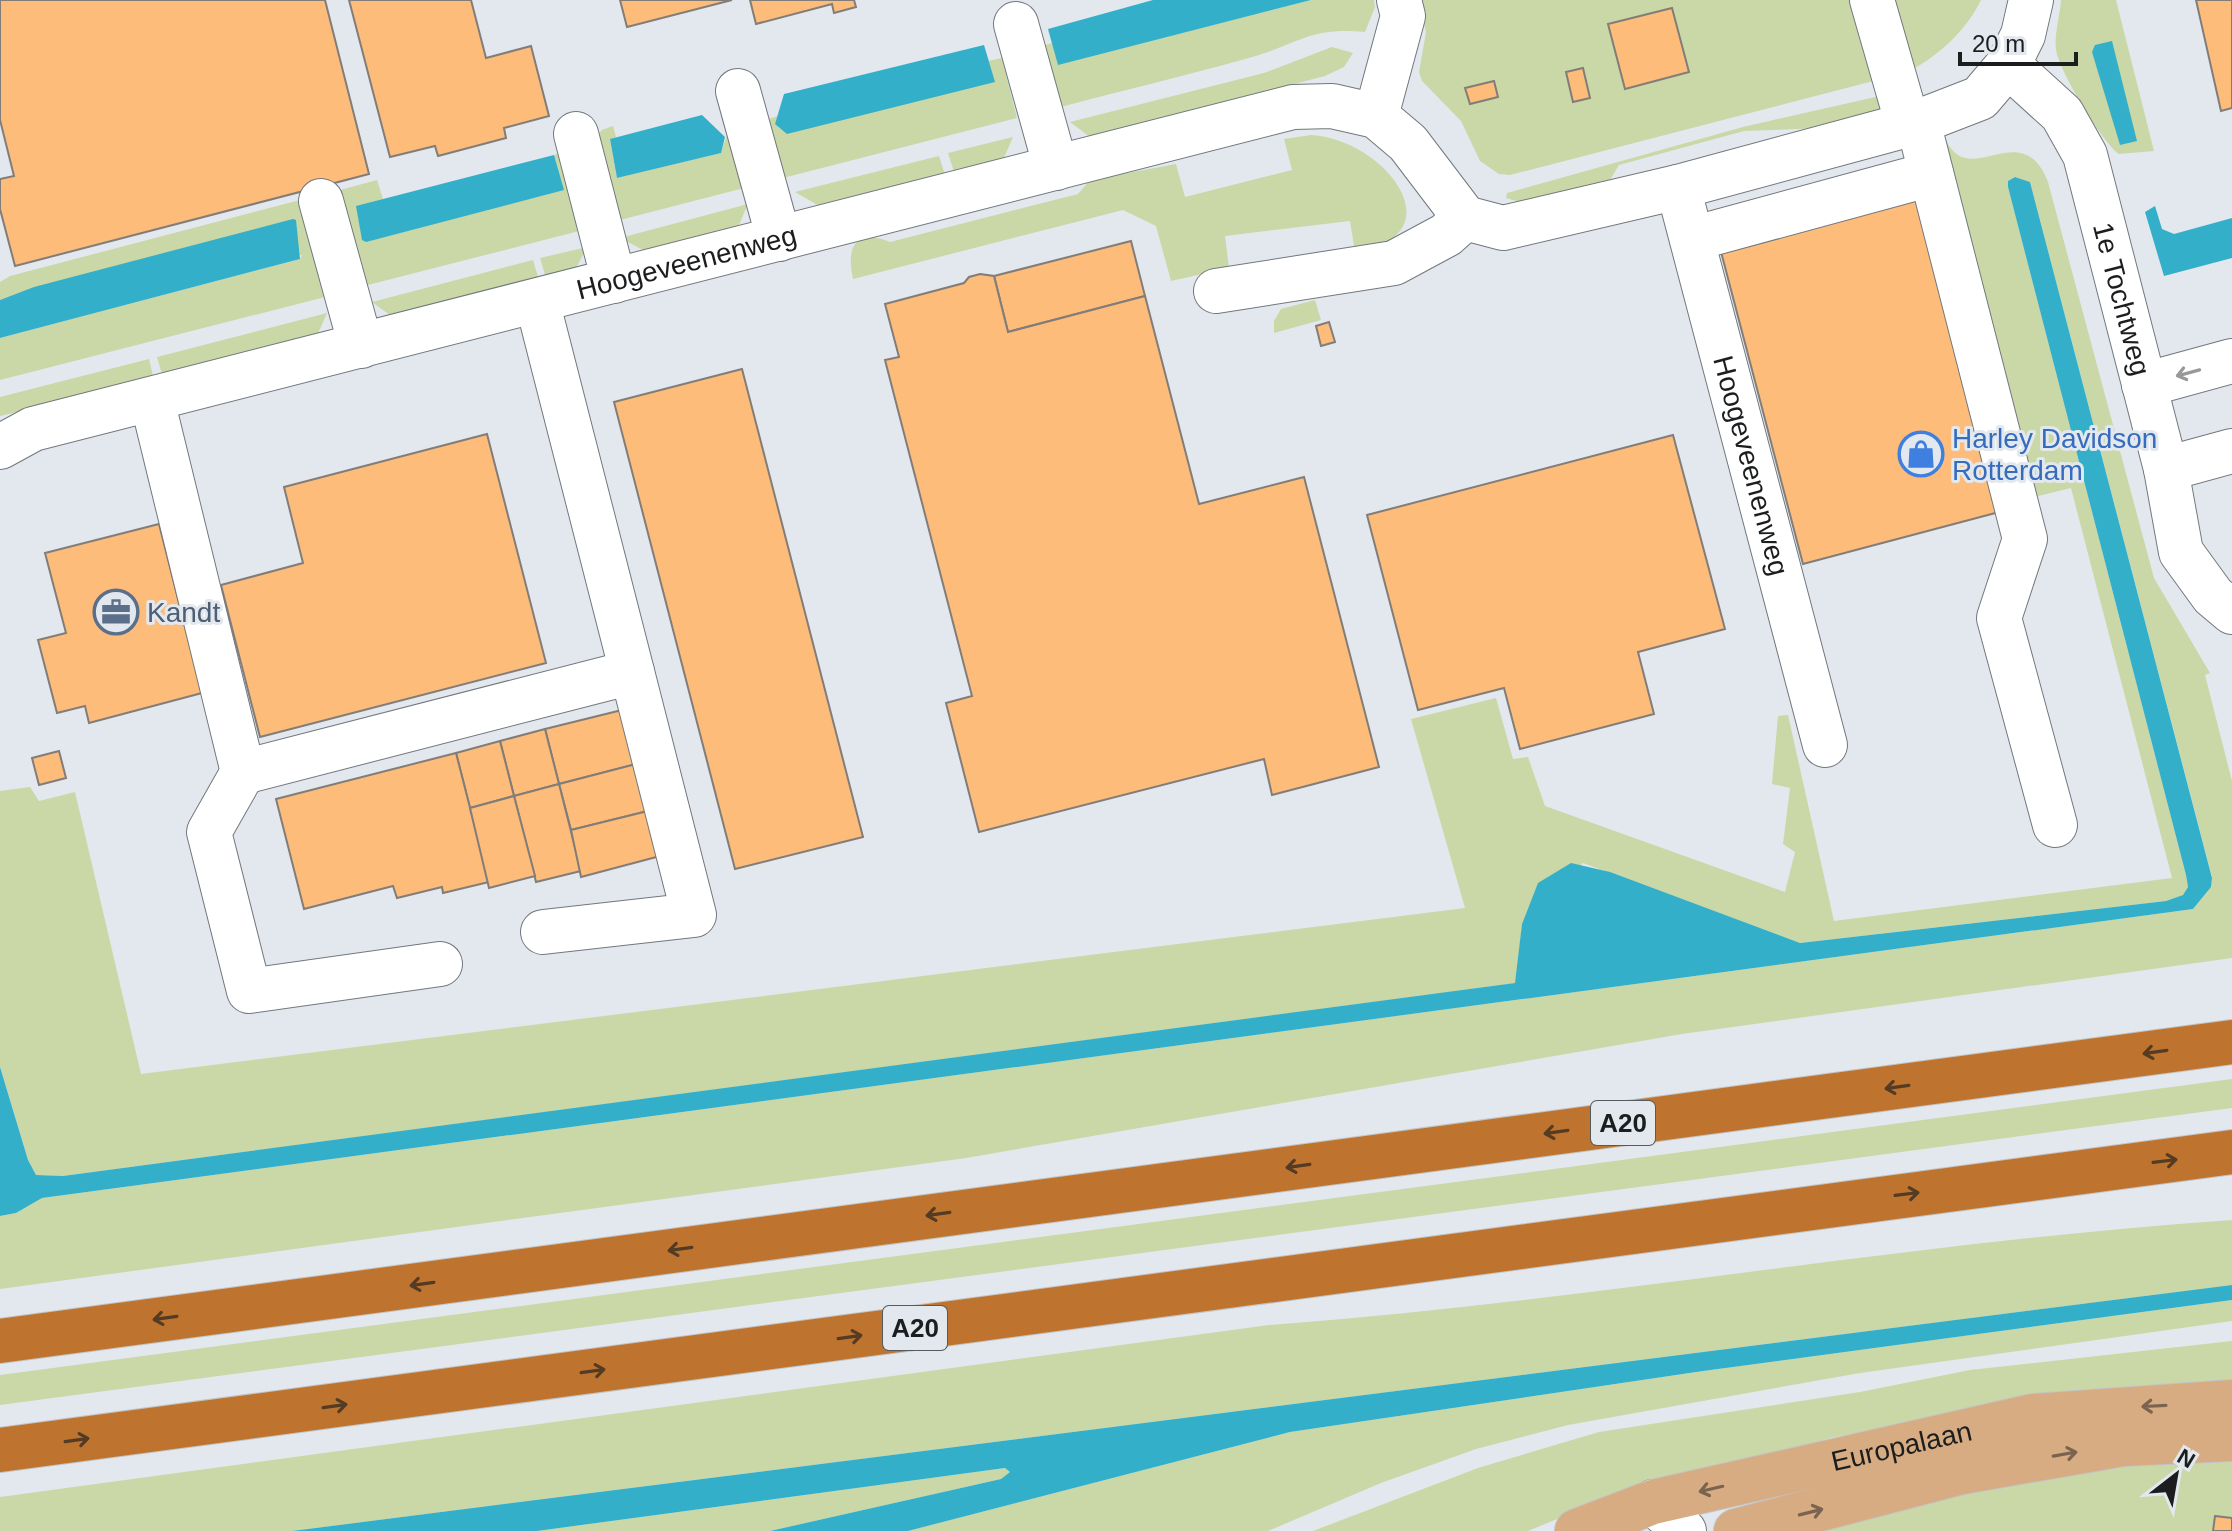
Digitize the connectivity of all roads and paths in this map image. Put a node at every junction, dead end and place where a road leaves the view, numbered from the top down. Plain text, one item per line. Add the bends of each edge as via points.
1 (1399, 0) edge
2 (1872, 0) edge
3 (2031, 0) edge
4 (1016, 24) dead end
5 (2008, 65) junction
6 (738, 91) dead end
7 (1376, 116) junction
8 (1913, 123) junction
9 (576, 134) dead end
10 (1056, 168) junction
11 (1931, 174) junction
12 (1678, 187) junction
13 (321, 201) dead end
14 (1465, 218) junction
15 (779, 239) junction
16 (1692, 239) junction
17 (614, 281) junction
18 (1216, 291) dead end
19 (537, 301) junction
20 (361, 346) junction
21 (2232, 361) edge
22 (2144, 385) junction
23 (152, 400) junction
24 (0, 447) edge
25 (2232, 451) edge
26 (2166, 469) junction
27 (2232, 612) edge
28 (632, 672) junction
29 (1825, 745) dead end
30 (243, 772) junction
31 (2055, 825) dead end
32 (543, 932) dead end
33 (440, 964) dead end
34 (2232, 1042) edge
35 (2232, 1152) edge
36 (0, 1341) edge
37 (2232, 1402) edge
38 (2232, 1439) edge
39 (0, 1450) edge
40 (1662, 1521) edge
41 (1577, 1531) edge
42 (1736, 1531) edge

1 - 7 street via 1403,16
2 - 8 street
3 - 5 street via 2023,35
4 - 10 street
5 - 8 street via 1980,98
5 - 22 street, 1e Tochtweg via 2062,114 2085,155
6 - 15 street
7 - 10 street, Hoogeveenenweg via 1332,106 1293,107
7 - 14 street, Hoogeveenenweg via 1408,143
8 - 11 street
8 - 12 street
9 - 17 street
10 - 15 street, Hoogeveenenweg
11 - 16 street
11 - 31 street via 2025,539 1999,618
12 - 14 street via 1503,228
12 - 16 street, Hoogeveenenweg
13 - 20 street
14 - 18 street via 1446,235 1394,263
15 - 17 street, Hoogeveenenweg
16 - 29 street, Hoogeveenenweg
17 - 19 street, Hoogeveenenweg
19 - 20 street, Hoogeveenenweg
19 - 28 street
20 - 23 street, Hoogeveenenweg
21 -> 22 street
22 - 26 street, 1e Tochtweg
23 - 24 street, Hoogeveenenweg via 33,429
23 - 30 street
25 - 26 street
26 - 27 street, 1e Tochtweg via 2181,552 2213,596
28 - 30 street
28 - 32 street via 694,915
30 - 33 street via 209,832 249,991
34 -> 36 highway, A20
39 -> 35 highway, A20
37 -> 40 main road, Europalaan via 2033,1416
42 -> 38 main road, Europalaan via 1962,1472 2123,1444
40 - 41 main road, Europalaan

